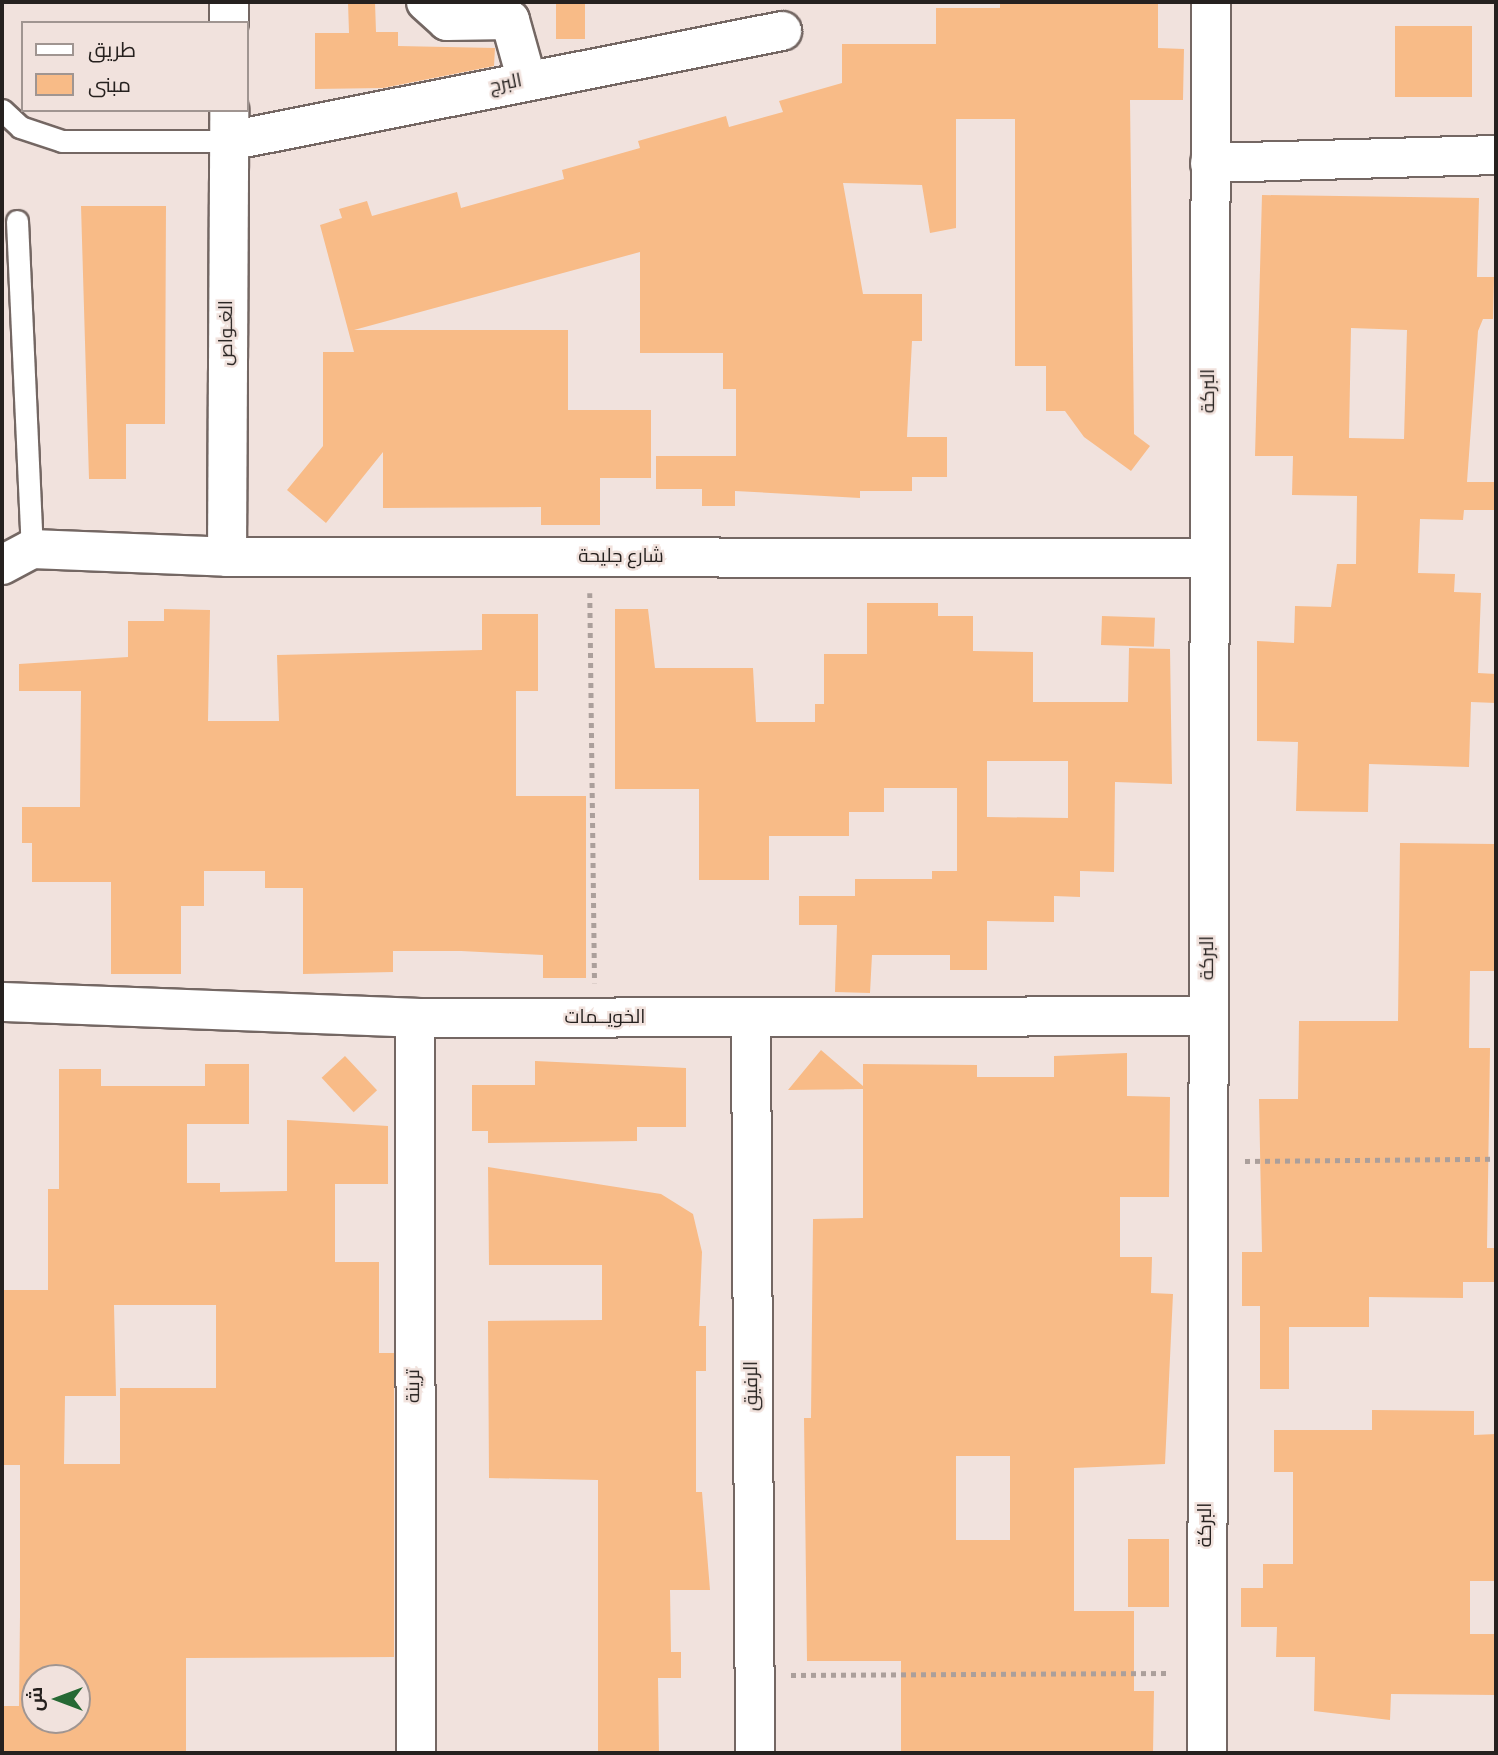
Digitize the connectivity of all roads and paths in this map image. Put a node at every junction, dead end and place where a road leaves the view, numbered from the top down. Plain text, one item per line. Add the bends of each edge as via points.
1 (229, 2) edge
2 (426, 2) edge
3 (1211, 2) edge
4 (229, 21) edge
5 (782, 31) dead end
6 (527, 81) junction
7 (2, 110) edge
8 (229, 125) edge
9 (1496, 155) edge
10 (1210, 163) junction
11 (17, 221) dead end
12 (17, 557) edge
13 (227, 557) junction
14 (589, 558) junction
15 (1210, 558) junction
16 (2, 1002) edge
17 (1209, 1016) junction
18 (415, 1018) junction
19 (751, 1018) junction
20 (595, 1019) junction
21 (1496, 1159) edge
22 (1208, 1162) junction
23 (1207, 1672) junction
24 (755, 1675) junction
25 (416, 1753) edge
26 (755, 1753) edge
27 (1207, 1753) edge

1 - 4 street
2 - 6 street via 447,20 510,20
3 - 10 street, البركة
5 - 6 street, البرج
6 - 8 street, البرج
7 - 8 lane via 20,127 62,141
8 - 13 street, الغـواص
9 - 10 street
10 - 15 street, البركة
11 - 12 lane
12 - 13 street, شارع جليحة
13 - 14 street, شارع جليحة
14 - 15 street, شارع جليحة
14 - 20 path
15 - 17 street, البركة
16 - 18 street, الخويــمات
17 - 19 street, الخويــمات
17 - 22 street, البركة
18 - 20 street, الخويــمات
18 - 25 street, ترينة
19 - 20 street, الخويــمات
19 - 24 street, الرفيق
21 - 22 path
22 - 23 street, البركة
23 - 24 path
23 - 27 street, البركة
24 - 26 street, الرفيق

